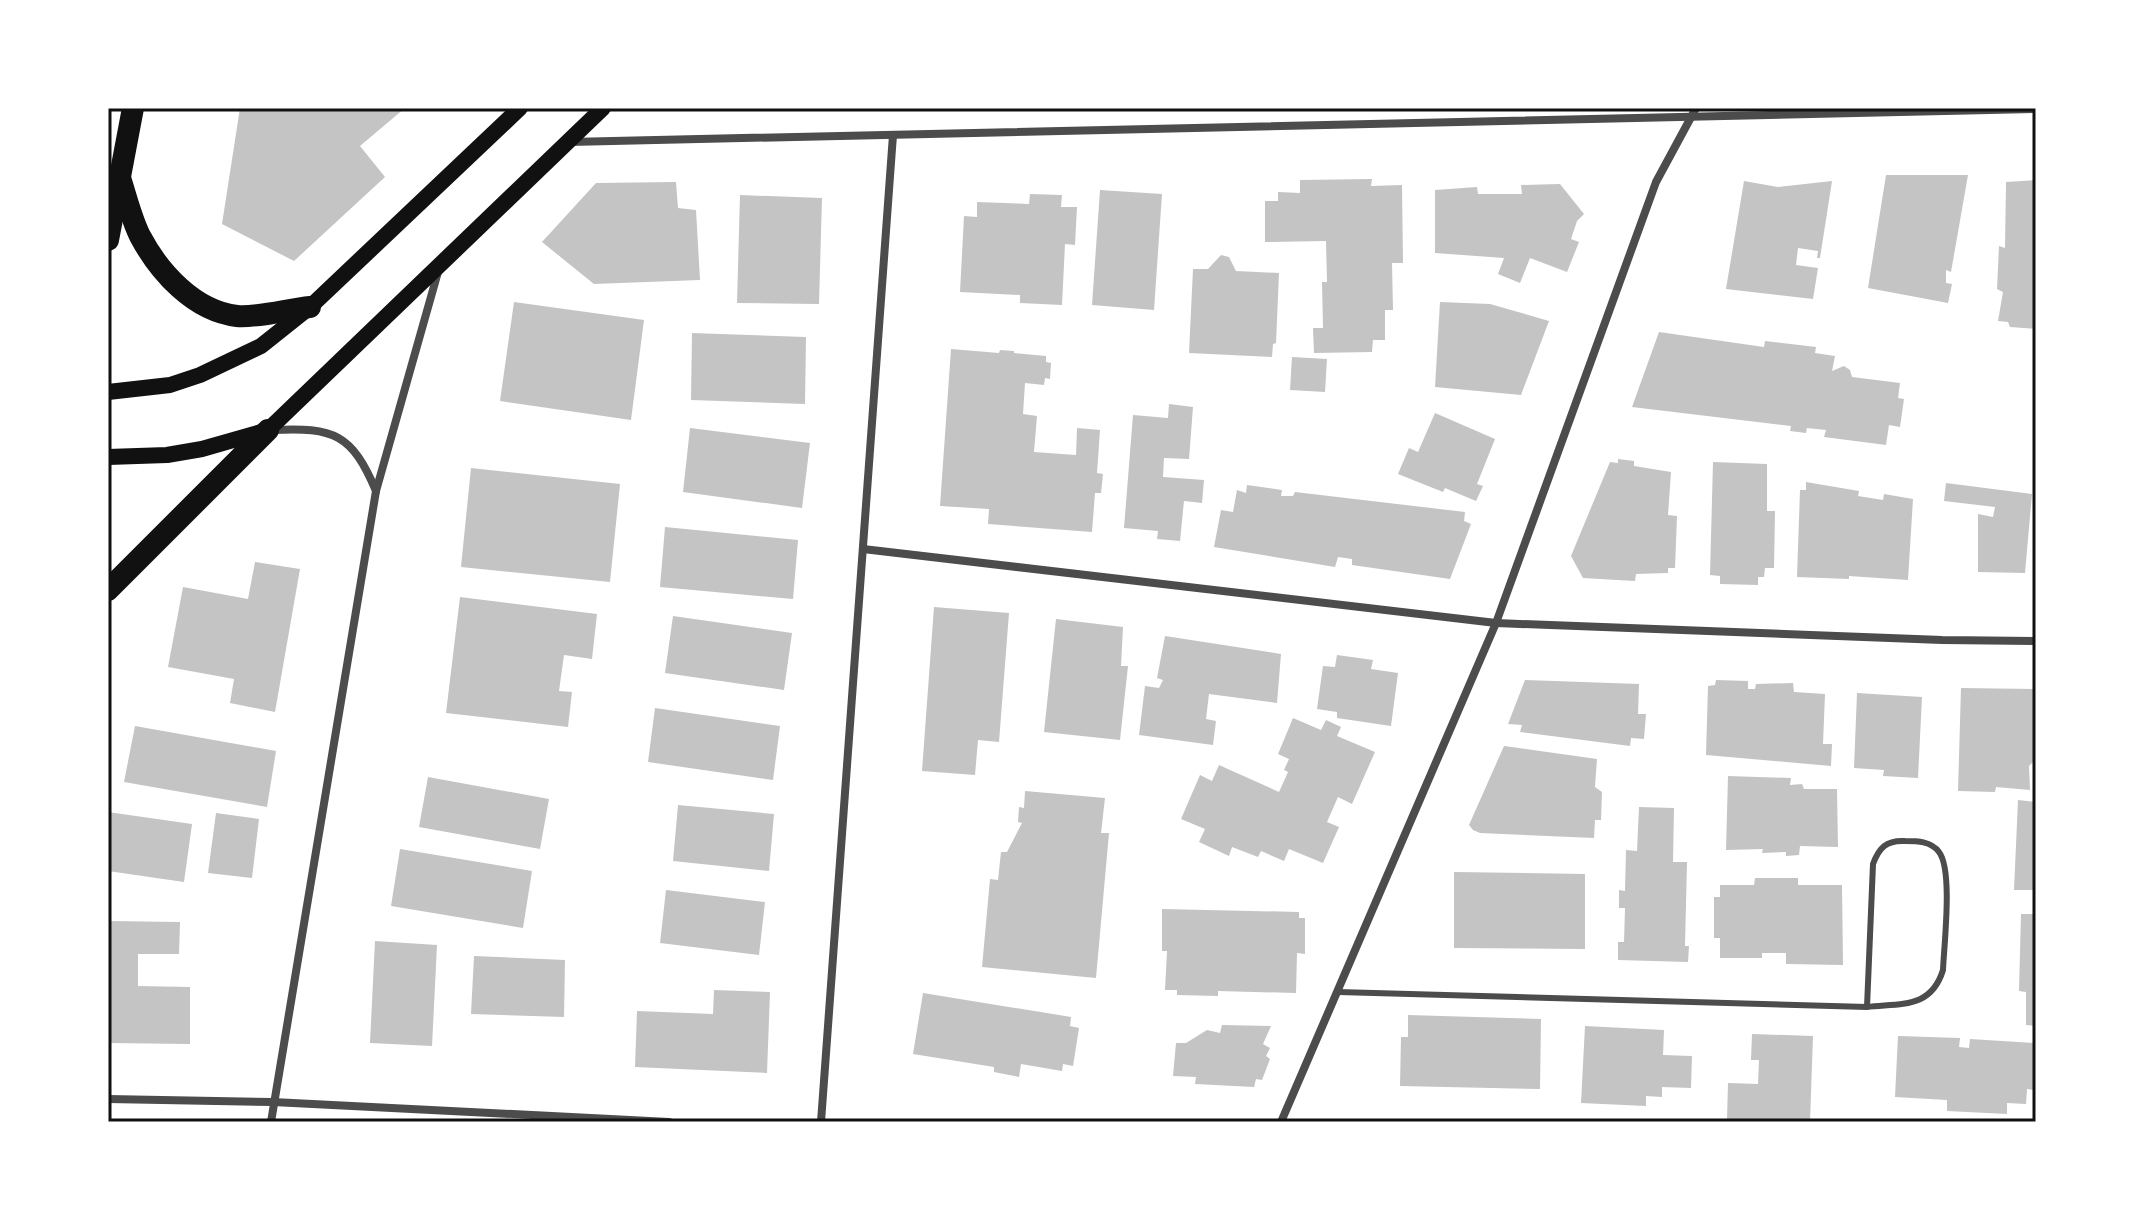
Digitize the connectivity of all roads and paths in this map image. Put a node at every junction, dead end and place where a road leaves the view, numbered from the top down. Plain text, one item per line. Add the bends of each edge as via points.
1 (133, 108) edge
2 (520, 108) edge
3 (603, 108) edge
4 (1696, 108) edge
5 (2036, 109) edge
6 (1689, 119) junction
7 (893, 135) junction
8 (567, 142) junction
9 (120, 178) junction
10 (108, 240) edge
11 (440, 264) junction
12 (310, 307) junction
13 (108, 392) edge
14 (268, 430) junction
15 (108, 457) edge
16 (376, 491) junction
17 (863, 549) junction
18 (108, 590) edge
19 (1496, 623) junction
20 (2036, 641) edge
21 (1338, 992) junction
22 (1867, 1007) junction
23 (108, 1099) edge
24 (273, 1102) junction
25 (271, 1122) edge
26 (669, 1122) edge
27 (821, 1122) edge
28 (1281, 1122) edge

1 - 9 highway
2 - 12 main road
3 - 8 main road
4 - 6 street
5 - 6 street
6 - 7 street
6 - 19 street via 1656,182
7 - 8 street
7 - 17 street
8 - 11 main road
9 - 10 highway
9 - 12 highway via 139,235 184,293 237,316
11 - 14 main road
11 - 16 street
12 - 13 main road via 261,346 200,375 170,385
14 - 15 main road via 167,455
14 - 16 street via 322,431 346,442 362,459
14 - 18 highway
16 - 24 street
17 - 19 street
17 - 27 street
19 - 20 street
19 - 21 street
21 - 22 lane
21 - 28 street
22 - 22 lane via 1920,1001 1939,984 1947,869 1938,850 1923,841 1894,840 1879,849 1873,864
23 - 24 street
24 - 25 street
24 - 26 street

